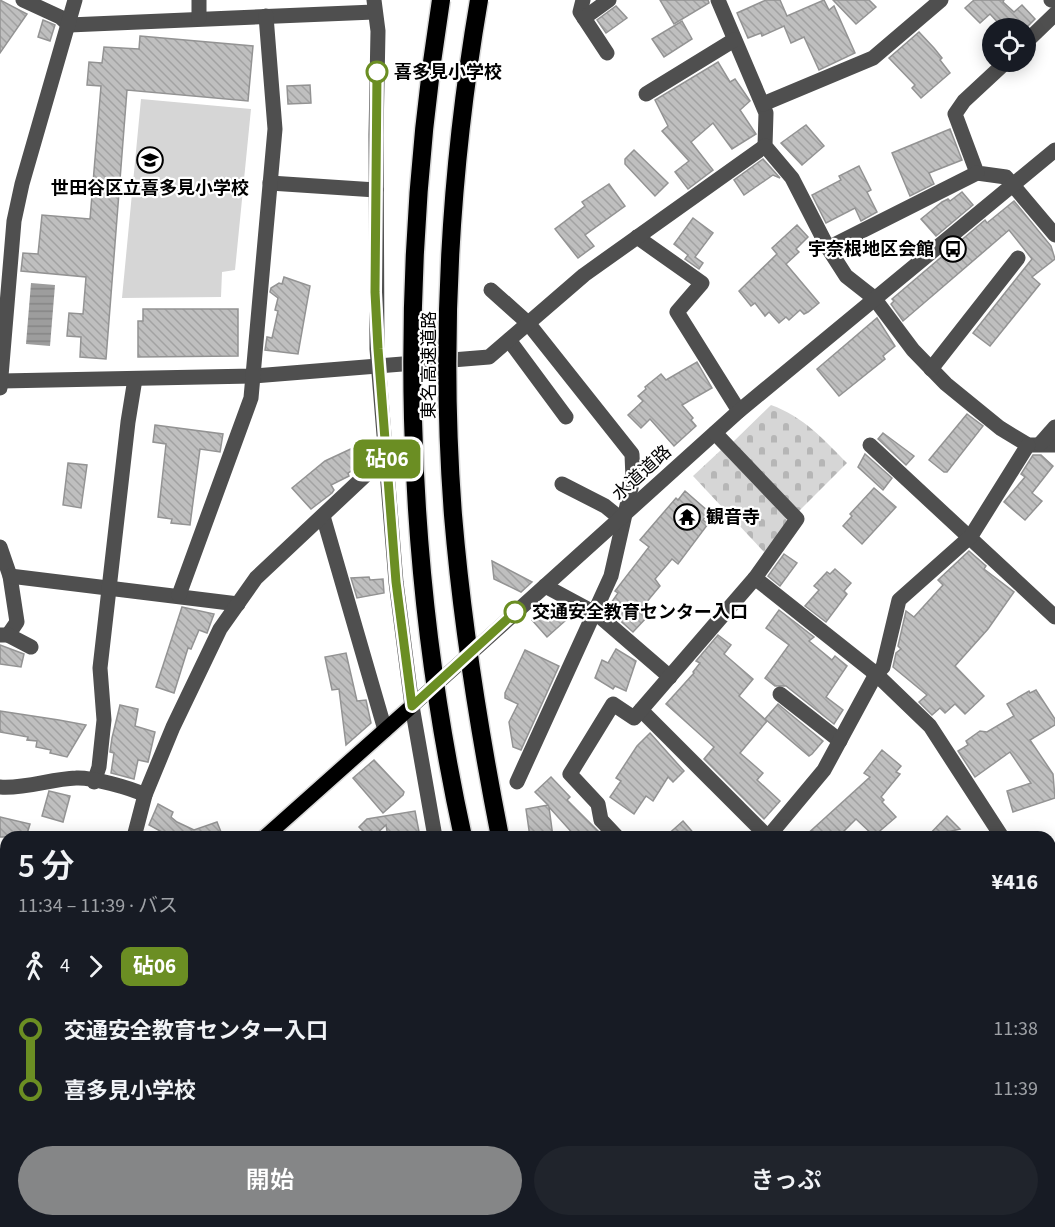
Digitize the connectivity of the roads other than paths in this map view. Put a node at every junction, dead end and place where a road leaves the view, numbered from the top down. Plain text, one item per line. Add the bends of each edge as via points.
1 (23, 0) edge
2 (75, 0) edge
3 (199, 0) edge
4 (441, 0) edge
5 (479, 0) edge
6 (583, 0) edge
7 (609, 0) edge
8 (718, 0) edge
9 (941, 0) edge
10 (374, 6) edge
11 (302, 7) edge
12 (1055, 15) edge
13 (266, 16) junction
14 (199, 18) junction
15 (584, 18) junction
16 (69, 25) junction
17 (1036, 33) edge
18 (734, 40) junction
19 (607, 53) dead end
20 (995, 72) edge
21 (646, 94) dead end
22 (763, 104) junction
23 (765, 146) junction
24 (1055, 150) edge
25 (977, 173) junction
26 (270, 183) junction
27 (1014, 184) junction
28 (376, 190) junction
29 (7, 219) edge
30 (1055, 235) edge
31 (638, 237) junction
32 (828, 248) junction
33 (1018, 258) dead end
34 (491, 290) dead end
35 (874, 298) junction
36 (528, 323) junction
37 (509, 340) junction
38 (379, 368) junction
39 (931, 369) junction
40 (253, 376) junction
41 (135, 379) junction
42 (0, 385) edge
43 (739, 411) junction
44 (566, 417) dead end
45 (1055, 427) edge
46 (715, 433) junction
47 (870, 445) dead end
48 (1041, 445) edge
49 (387, 455) junction
50 (562, 484) dead end
51 (323, 516) junction
52 (623, 518) junction
53 (971, 536) junction
54 (0, 547) edge
55 (10, 576) junction
56 (755, 578) junction
57 (545, 586) junction
58 (111, 588) junction
59 (178, 596) junction
60 (238, 604) junction
61 (595, 612) junction
62 (1055, 617) edge
63 (4, 635) edge
64 (31, 647) dead end
65 (876, 675) junction
66 (670, 677) junction
67 (780, 694) dead end
68 (412, 706) junction
69 (641, 710) junction
70 (385, 730) junction
71 (840, 741) junction
72 (94, 782) junction
73 (517, 782) dead end
74 (0, 787) edge
75 (145, 795) junction
76 (136, 831) edge
77 (274, 831) edge
78 (434, 831) edge
79 (462, 831) edge
80 (499, 831) edge
81 (611, 831) edge
82 (762, 831) edge
83 (773, 831) edge
84 (998, 831) edge

1 - 16 street
2 - 16 street
3 - 14 street
4 - 79 highway, 東名高速道路, bridge via 417,214 411,401 426,612
5 - 80 highway, 東名高速道路, bridge via 458,144 448,383 453,513 462,608
6 - 15 street via 580,12
7 - 15 street
8 - 18 street
9 - 22 street via 873,58
10 - 11 street
10 - 28 street via 378,31
11 - 13 street
12 - 17 street
13 - 14 street
13 - 26 street via 275,129
14 - 16 street
15 - 19 street
16 - 29 street via 22,184
18 - 21 street
18 - 22 street
20 - 25 street via 955,114
22 - 23 street
23 - 31 street
23 - 32 street via 792,178
24 - 27 street, 水道道路
25 - 27 street via 1006,177
25 - 32 street
26 - 28 street
26 - 40 street
27 - 30 street
27 - 35 street, 水道道路
28 - 38 street
29 - 42 street
31 - 36 street via 584,275
31 - 43 street via 702,283 677,312
32 - 35 street via 846,276
33 - 39 street
34 - 36 street
35 - 39 street
35 - 43 street, 水道道路
36 - 37 street
36 - 52 street via 632,454 633,478
37 - 38 street via 489,357
37 - 44 street
38 - 40 street
38 - 49 street
39 - 48 street via 1000,428
40 - 41 street
40 - 59 street via 248,406
41 - 42 street
41 - 58 street
43 - 46 street, 水道道路
45 - 48 street
46 - 52 street, 水道道路
46 - 56 street via 797,519
47 - 53 street
48 - 53 street
49 - 51 street
49 - 68 street via 396,582
50 - 52 street
51 - 60 street via 256,578
51 - 70 street
52 - 57 street, 水道道路
52 - 61 street via 611,576
53 - 62 street
53 - 65 street via 899,600 883,667
54 - 55 street
55 - 58 street
55 - 63 street via 17,622
56 - 65 street
56 - 66 street
57 - 61 street
57 - 68 street, 水道道路
58 - 59 street
58 - 72 street via 100,669 104,720
59 - 60 street
60 - 75 street via 220,629
61 - 66 street
61 - 73 street
63 - 64 street
65 - 71 street
65 - 84 street via 930,726
66 - 69 street
67 - 71 street
68 - 70 main road, 水道道路
68 - 78 street
69 - 81 street via 634,718 613,704 570,774 598,804 601,820
69 - 82 street
70 - 77 main road, 水道道路
71 - 83 street via 824,770
72 - 74 street via 78,778
72 - 75 street
75 - 76 street

